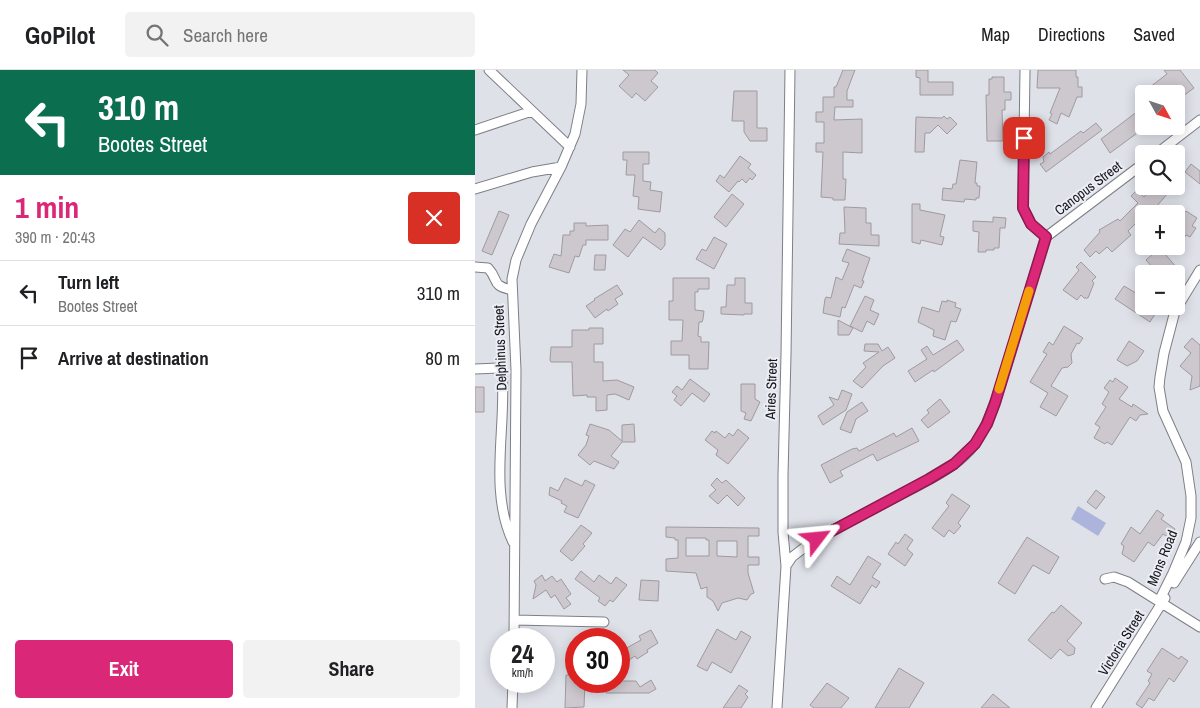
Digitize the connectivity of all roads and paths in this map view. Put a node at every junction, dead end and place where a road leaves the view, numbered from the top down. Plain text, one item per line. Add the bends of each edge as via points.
1 (489, 70) edge
2 (582, 70) edge
3 (790, 70) edge
4 (1025, 70) edge
5 (532, 111) junction
6 (1200, 120) edge
7 (475, 130) edge
8 (1168, 145) edge
9 (570, 147) junction
10 (561, 167) junction
11 (1135, 170) edge
12 (475, 189) edge
13 (1046, 237) junction
14 (475, 267) edge
15 (1200, 270) edge
16 (512, 290) junction
17 (475, 368) edge
18 (1200, 542) edge
19 (515, 546) junction
20 (785, 566) junction
21 (1105, 579) dead end
22 (1161, 602) junction
23 (514, 620) junction
24 (604, 622) dead end
25 (1200, 627) edge
26 (514, 628) edge
27 (513, 693) edge
28 (513, 708) edge
29 (777, 708) edge
30 (1096, 708) edge

1 - 5 street
2 - 9 street, Delphinus Street via 579,118
3 - 20 street, Aries Street via 783,475
4 - 13 street via 1023,208 1031,224
5 - 7 street
5 - 9 street
6 - 8 street
9 - 10 street, Delphinus Street
10 - 12 street
10 - 16 street, Delphinus Street via 521,248
11 - 13 street, Canopus Street
13 - 20 street via 995,403 975,444 954,464 817,539
14 - 16 street via 488,268 496,284
15 - 22 street, Mons Road via 1175,312 1160,376 1163,411 1186,462 1191,496 1186,542
16 - 19 street, Delphinus Street via 516,370
17 - 19 street via 502,370 501,493 504,520
18 - 22 street, Victoria Street
19 - 23 street, Delphinus Street
20 - 29 street, Aries Street
21 - 22 street via 1114,576 1122,579
22 - 25 street
22 - 30 street, Victoria Street
23 - 24 street
23 - 26 street, Delphinus Street
27 - 28 street

